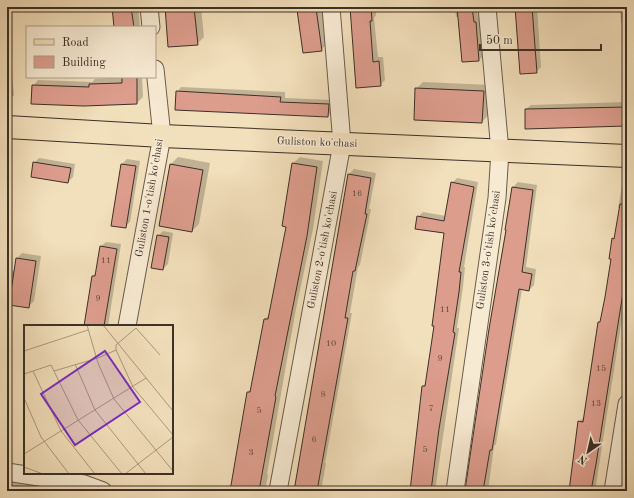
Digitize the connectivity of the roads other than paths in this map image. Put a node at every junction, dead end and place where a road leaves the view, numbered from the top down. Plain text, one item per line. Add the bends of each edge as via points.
1 (149, 7) edge
2 (332, 7) edge
3 (487, 7) edge
4 (151, 26) edge
5 (156, 78) edge
6 (7, 127) edge
7 (162, 136) junction
8 (342, 144) junction
9 (500, 151) junction
10 (627, 156) edge
11 (127, 325) edge
12 (627, 404) edge
13 (7, 472) edge
14 (86, 483) edge
15 (104, 491) edge
16 (278, 491) edge
17 (455, 491) edge
18 (613, 491) edge

1 - 4 street
2 - 8 street, Guliston 2-o'tish ko'chasi
3 - 9 street, Guliston 3-o'tish ko'chasi
5 - 7 street, Guliston 1-o'tish ko'chasi
6 - 7 main road, Guliston ko'chasi
7 - 8 main road, Guliston ko'chasi
7 - 11 street, Guliston 1-o'tish ko'chasi
8 - 9 main road, Guliston ko'chasi
8 - 16 street, Guliston 2-o'tish ko'chasi
9 - 10 main road, Guliston ko'chasi
9 - 17 street, Guliston 3-o'tish ko'chasi via 497,198
12 - 18 street
13 - 14 street
14 - 15 street

